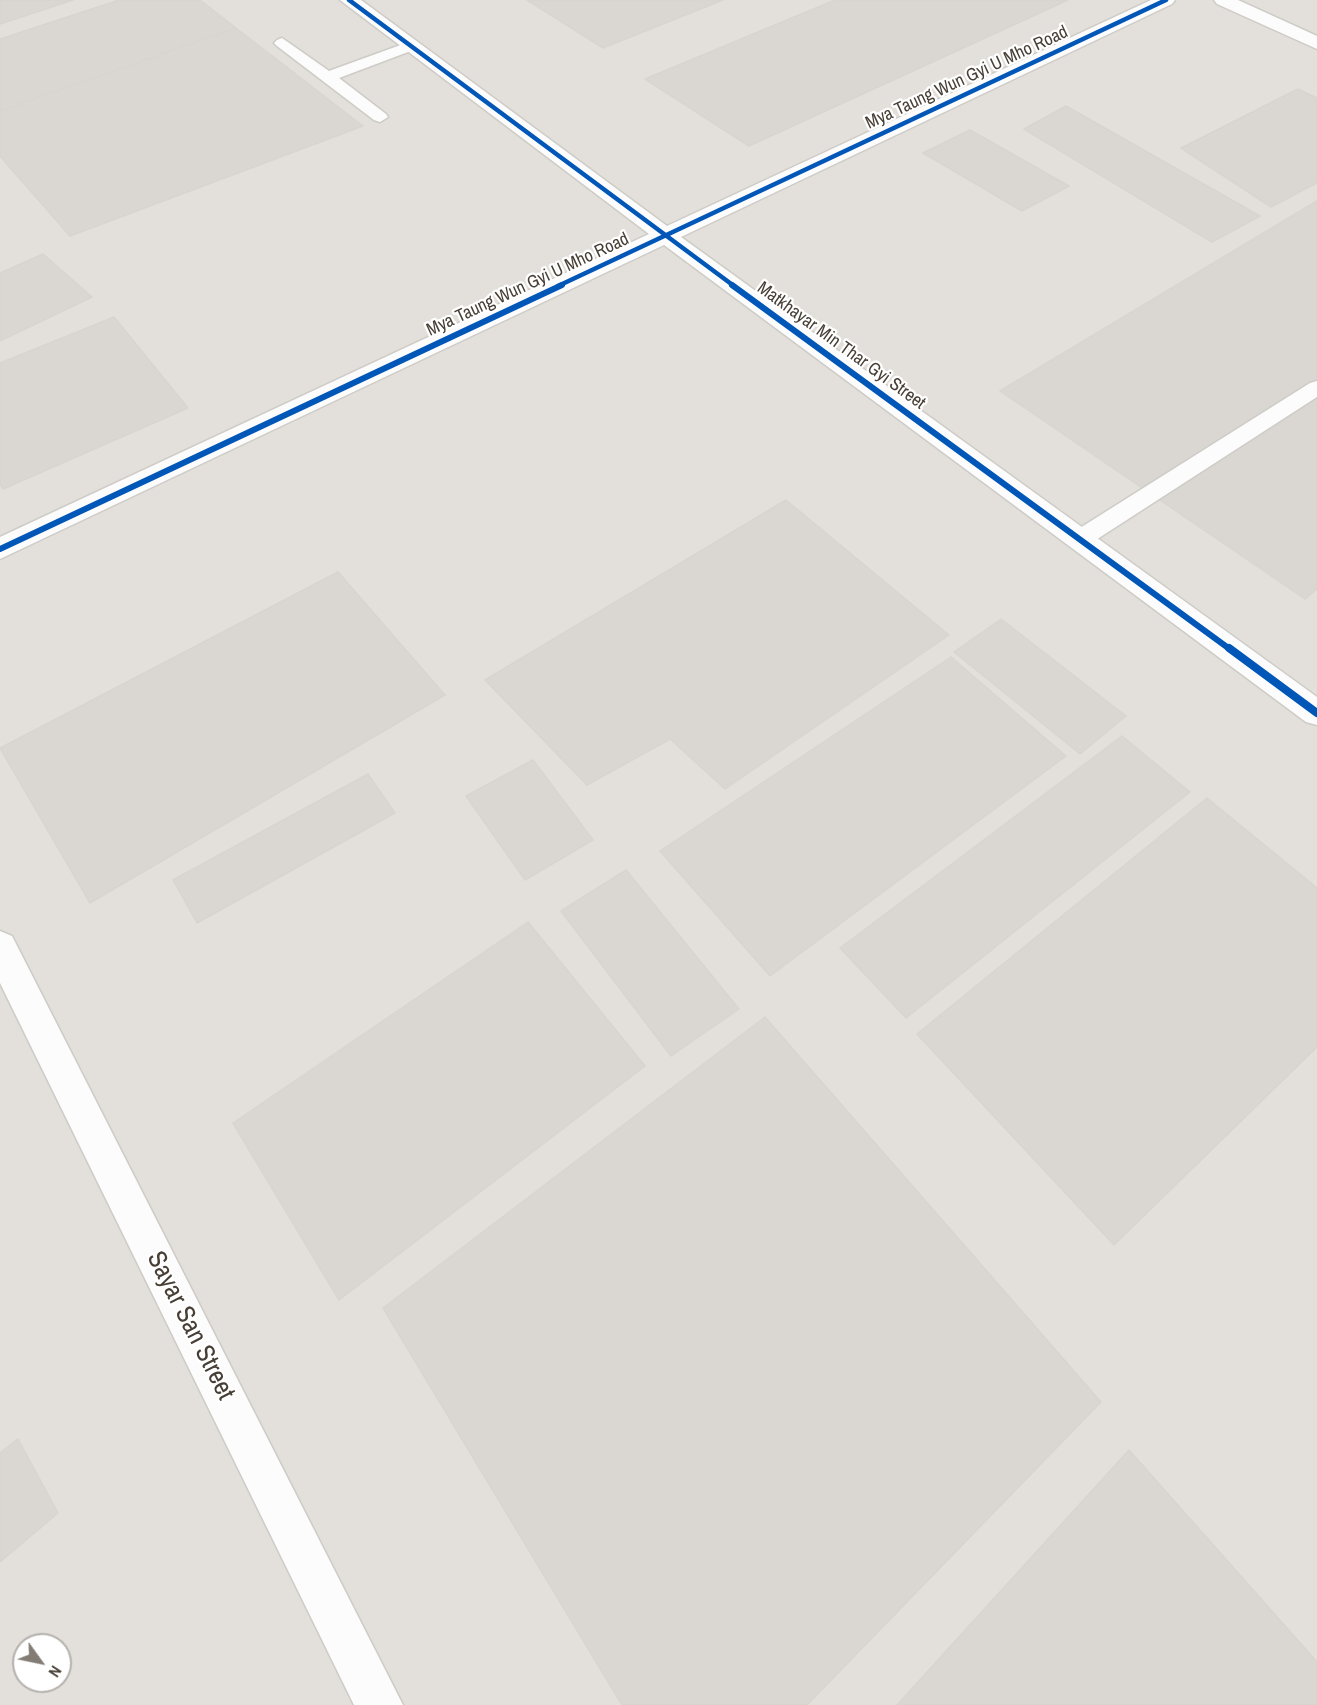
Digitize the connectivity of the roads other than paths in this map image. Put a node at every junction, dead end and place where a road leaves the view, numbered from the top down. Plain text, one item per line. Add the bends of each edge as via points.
1 (349, 0) edge
2 (1166, 0) edge
3 (1223, 0) edge
4 (282, 43) dead end
5 (1317, 43) edge
6 (411, 46) junction
7 (328, 77) junction
8 (381, 117) dead end
9 (667, 237) junction
10 (1317, 388) edge
11 (1080, 539) junction
12 (0, 549) edge
13 (1317, 713) edge
14 (0, 947) edge
15 (379, 1705) edge

1 - 6 street, Matkhayar Min Thar Gyi Street
2 - 9 street, Mya Taung Wun Gyi U Mho Road
3 - 5 street
4 - 7 lane
6 - 7 lane
6 - 9 street, Matkhayar Min Thar Gyi Street
7 - 8 lane
9 - 11 street, Matkhayar Min Thar Gyi Street
9 - 12 street, Mya Taung Wun Gyi U Mho Road
10 - 11 lane
11 - 13 street, Matkhayar Min Thar Gyi Street
14 - 15 street, Sayar San Street

